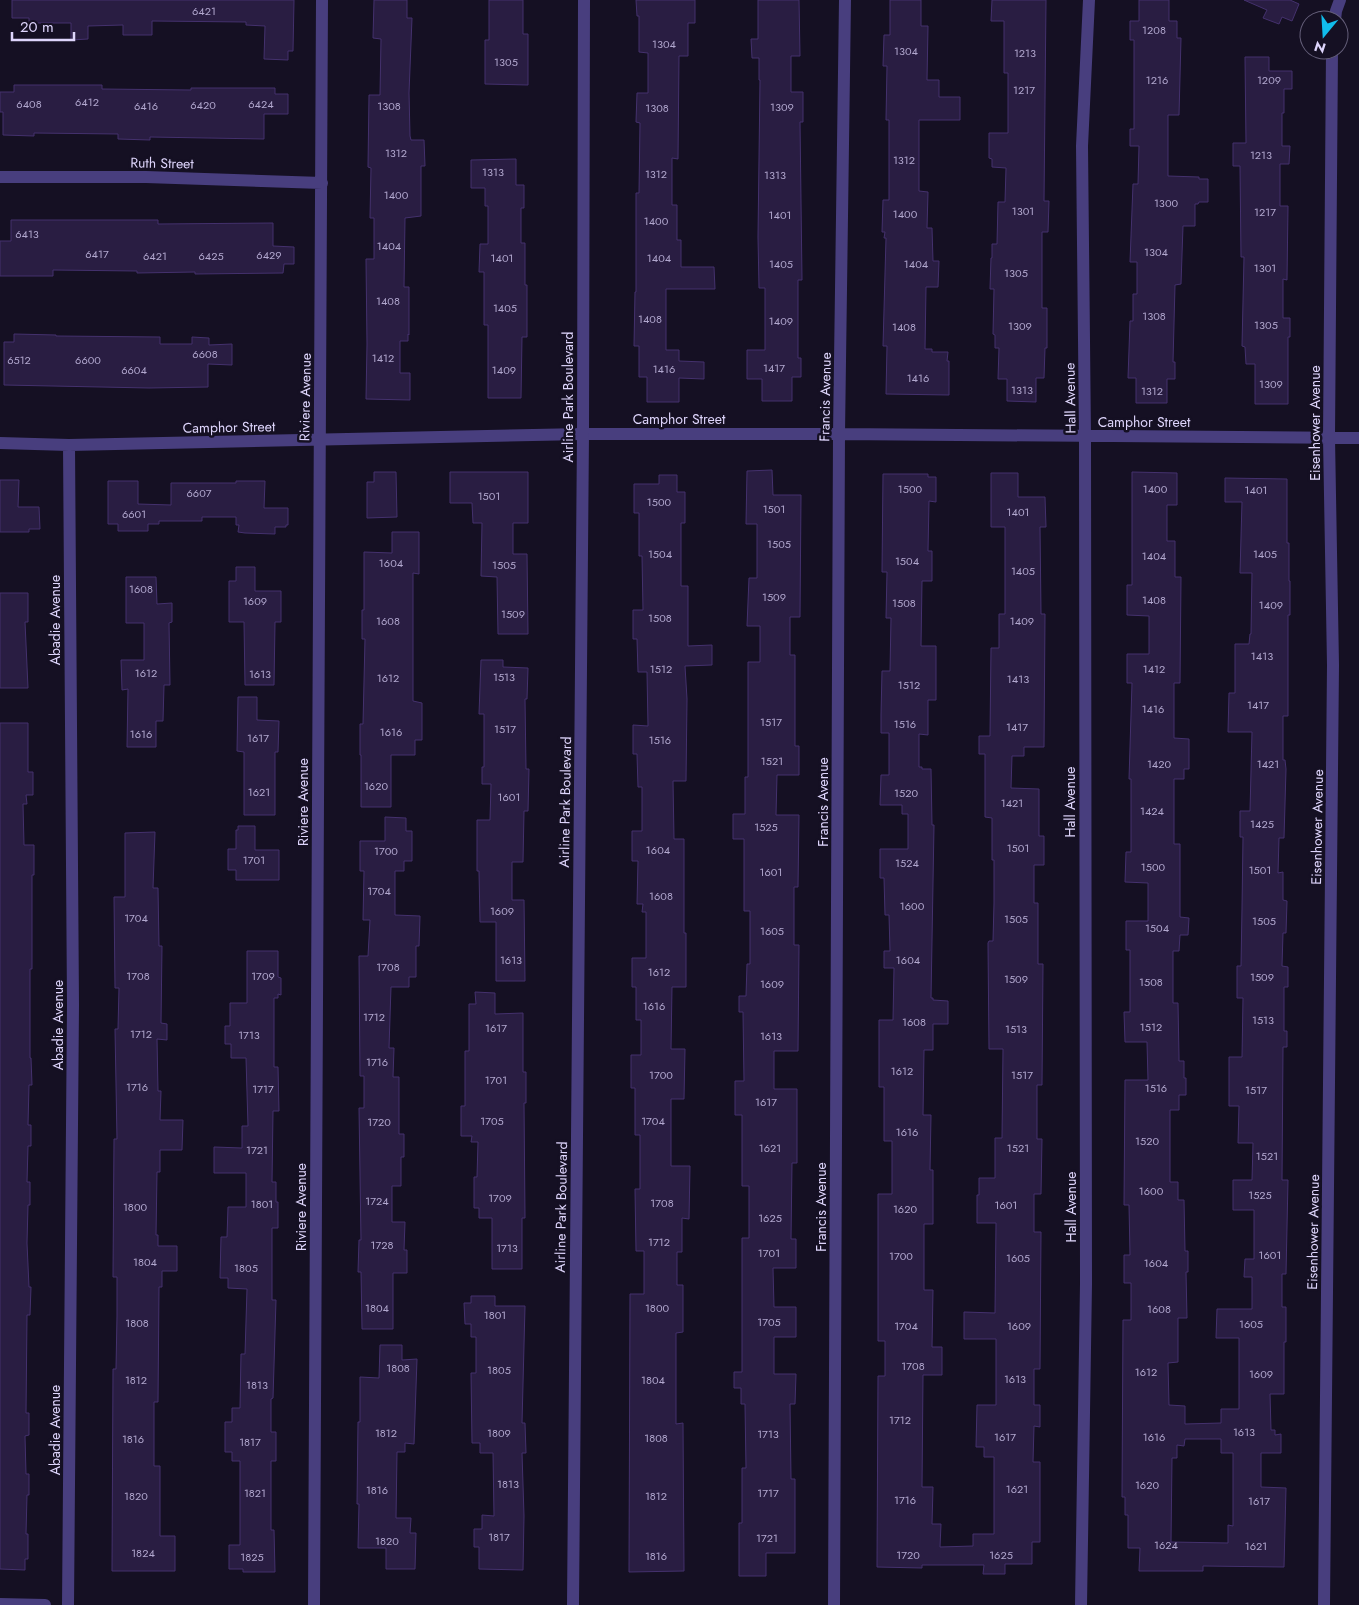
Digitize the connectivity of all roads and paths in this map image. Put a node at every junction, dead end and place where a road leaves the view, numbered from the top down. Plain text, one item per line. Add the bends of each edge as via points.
1 (322, 0) edge
2 (584, 0) edge
3 (845, 0) edge
4 (1089, 0) edge
5 (1332, 60) edge
6 (0, 177) edge
7 (322, 183) junction
8 (583, 434) junction
9 (839, 434) junction
10 (1085, 437) junction
11 (1329, 438) junction
12 (1359, 438) edge
13 (320, 440) junction
14 (0, 443) edge
15 (69, 445) junction
16 (0, 1604) edge
17 (45, 1605) edge
18 (68, 1605) edge
19 (314, 1605) edge
20 (573, 1605) edge
21 (834, 1605) edge
22 (1081, 1605) edge
23 (1324, 1605) edge

1 - 7 street, Riviere Avenue
2 - 8 street, Airline Park Boulevard
3 - 9 street, Francis Avenue
4 - 10 street, Hall Avenue via 1082,146
5 - 11 street, Eisenhower Avenue
6 - 7 street, Ruth Street via 146,177
7 - 13 street, Riviere Avenue
8 - 9 street, Camphor Street
8 - 13 street, Camphor Street
8 - 20 street, Airline Park Boulevard
9 - 10 street, Camphor Street
9 - 21 street, Francis Avenue
10 - 11 street, Camphor Street
10 - 22 street, Hall Avenue via 1086,1284
11 - 12 street, Camphor Street
11 - 23 street, Eisenhower Avenue via 1333,665
13 - 15 street, Camphor Street
13 - 19 street, Riviere Avenue
14 - 15 street, Camphor Street
15 - 18 street, Abadie Avenue via 73,1005
16 - 17 street

